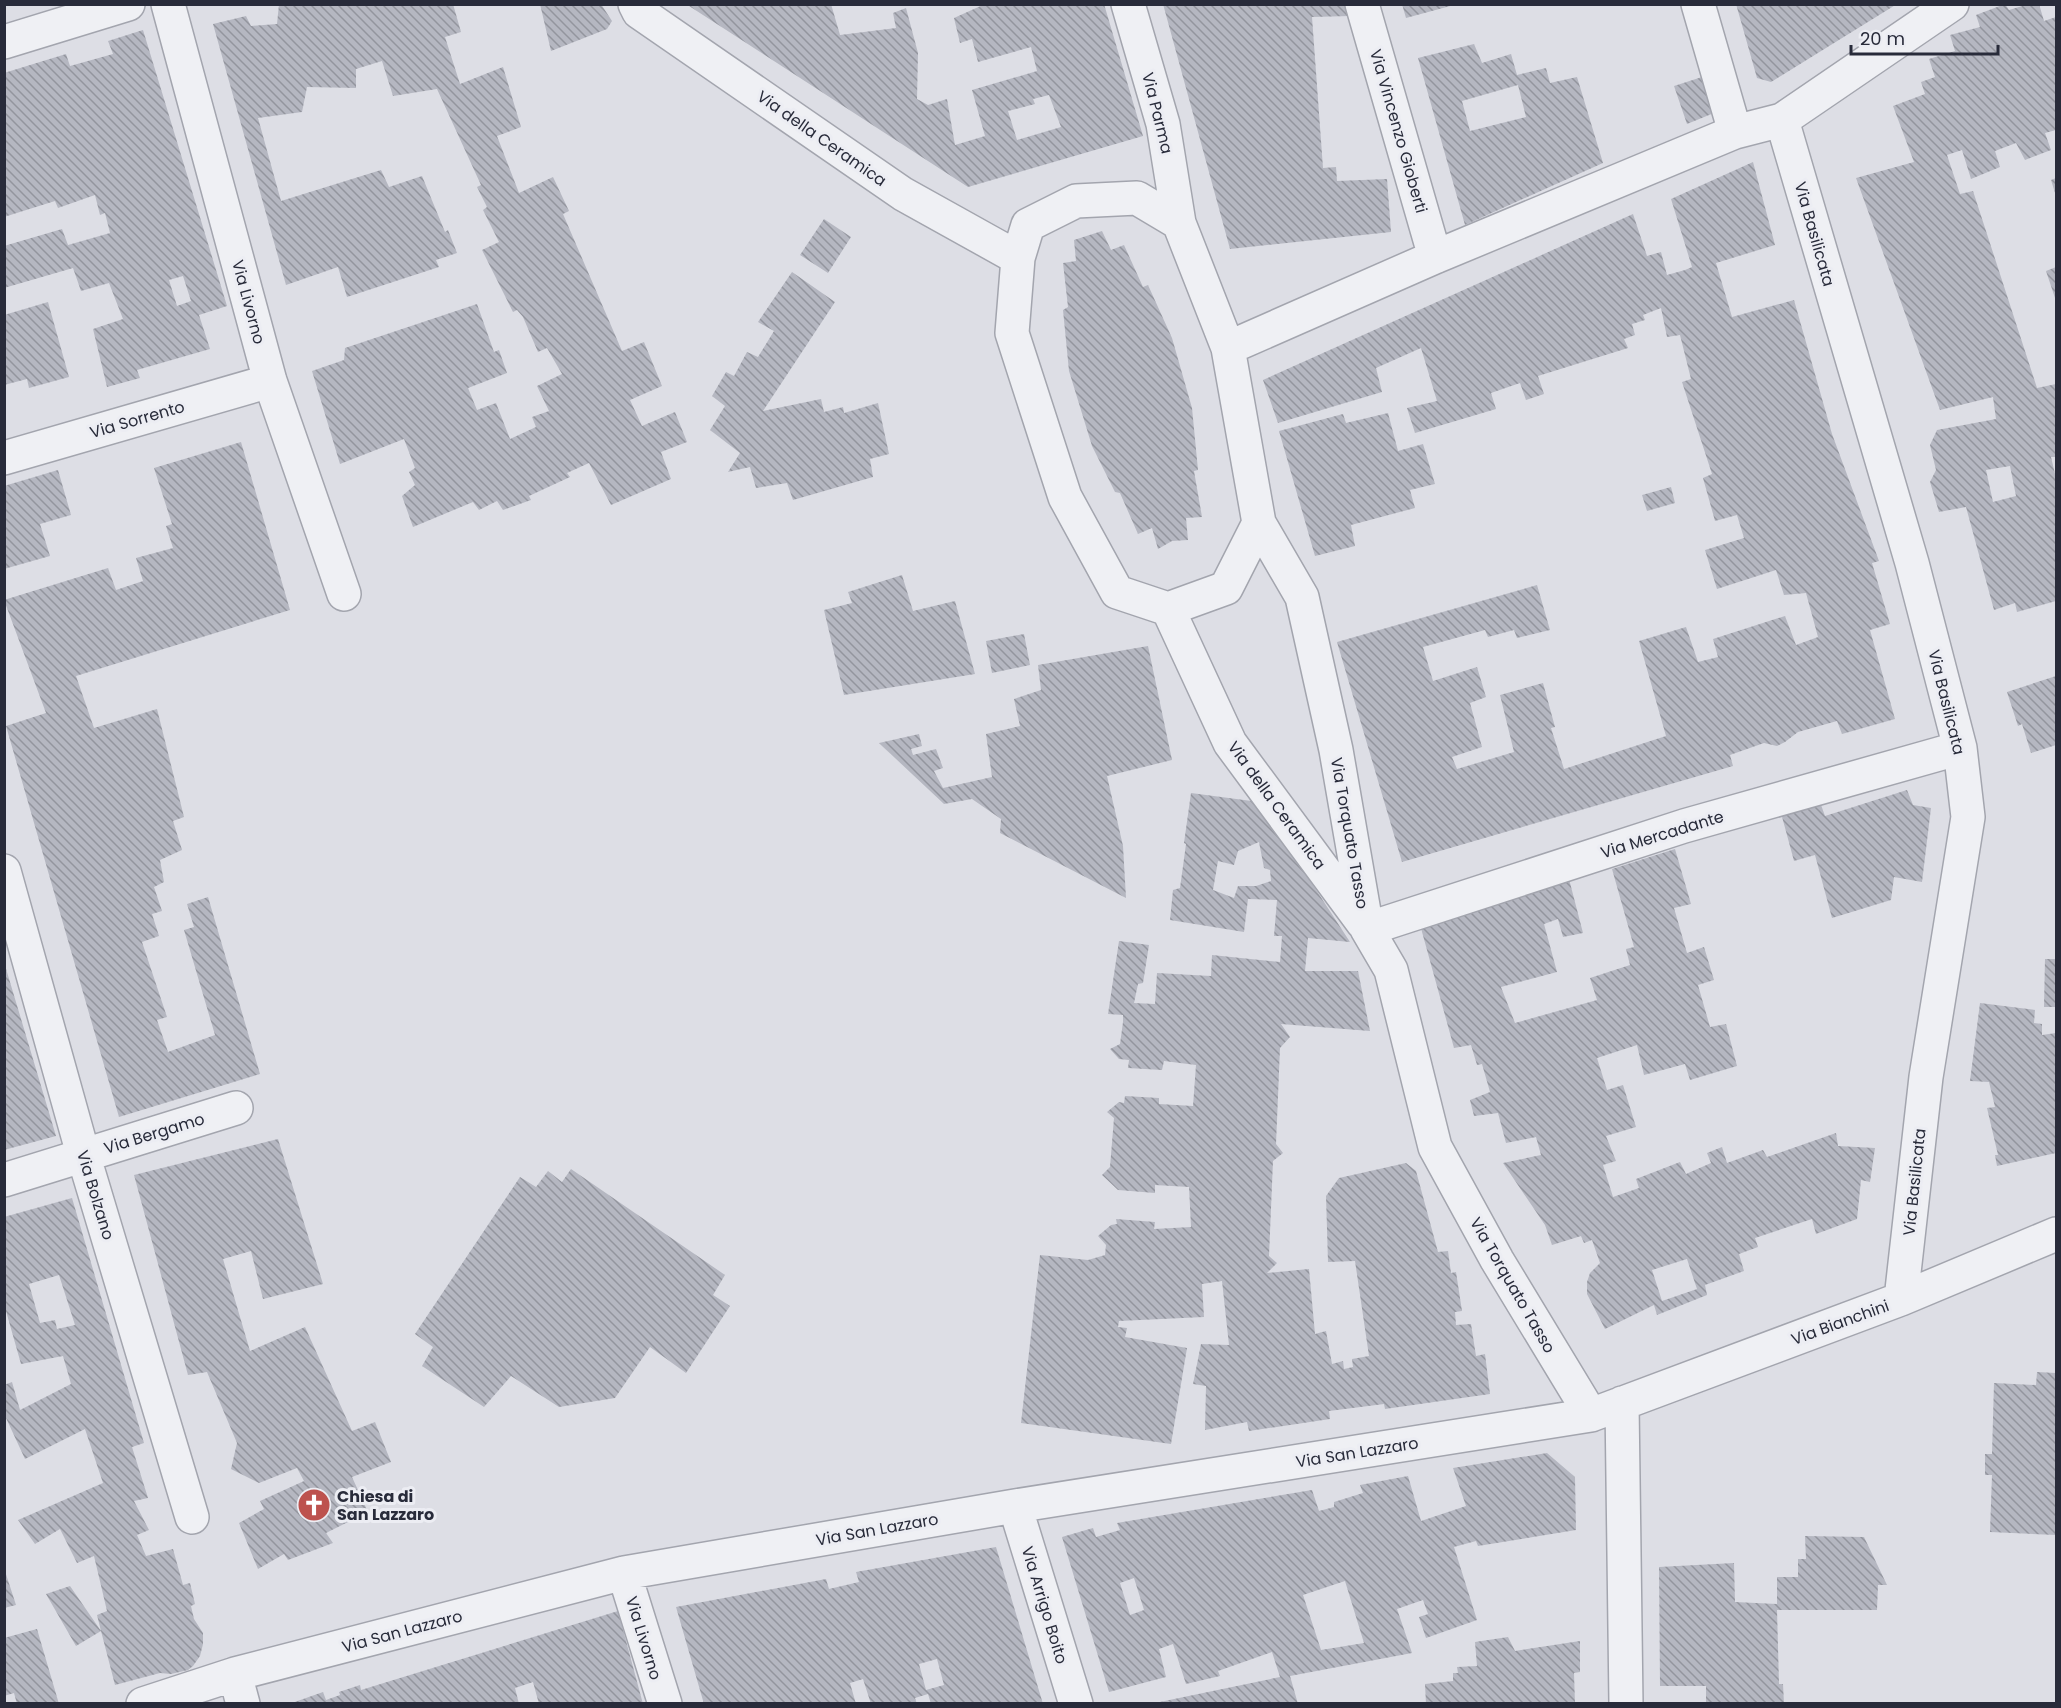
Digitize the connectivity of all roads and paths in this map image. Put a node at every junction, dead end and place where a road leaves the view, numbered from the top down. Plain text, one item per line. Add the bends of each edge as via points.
1 (128, 4) edge
2 (168, 4) edge
3 (635, 4) edge
4 (1128, 4) edge
5 (1362, 4) edge
6 (1698, 4) edge
7 (1952, 4) edge
8 (4, 42) edge
9 (1782, 120) junction
10 (1735, 132) junction
11 (1179, 223) junction
12 (1435, 257) junction
13 (1018, 258) junction
14 (1228, 348) junction
15 (270, 381) junction
16 (4, 458) edge
17 (1259, 523) junction
18 (344, 594) dead end
19 (1168, 609) junction
20 (1960, 748) junction
21 (4, 871) edge
22 (1367, 929) junction
23 (236, 1108) dead end
24 (83, 1154) junction
25 (4, 1180) edge
26 (2056, 1234) edge
27 (1901, 1299) junction
28 (1622, 1403) junction
29 (1592, 1415) junction
30 (1015, 1506) junction
31 (192, 1516) dead end
32 (624, 1573) junction
33 (239, 1689) edge
34 (143, 1704) edge
35 (665, 1704) edge
36 (1076, 1704) edge
37 (1626, 1704) edge

1 - 8 street
2 - 15 street, Via Livorno
3 - 13 street, Via della Ceramica via 639,12 903,194
4 - 11 street, Via Parma via 1163,124
5 - 12 street, Via Vincenzo Gioberti
6 - 10 street
7 - 9 street
9 - 10 street
9 - 20 street, Via Basilicata via 1912,563
10 - 12 street
11 - 13 street via 1137,198 1076,201 1028,225
11 - 14 street, Via Torquato Tasso
12 - 14 street
13 - 19 street via 1012,333 1065,497 1117,592
14 - 17 street, Via Torquato Tasso
15 - 16 street, Via Sorrento
15 - 18 street, Via Livorno
17 - 19 street via 1226,588
17 - 22 street, Via Torquato Tasso via 1302,597 1336,750
19 - 22 street, Via della Ceramica via 1230,743
20 - 22 street, Via Mercadante via 1684,826
20 - 27 street, Via Basilicata via 1968,817 1926,1077
21 - 24 street, Via Bolzano
22 - 29 street, Via Torquato Tasso via 1391,970 1435,1147 1497,1260
23 - 24 street, Via Bergamo
24 - 25 street, Via Bergamo
24 - 31 street, Via Bolzano
26 - 27 street, Via Bianchini
27 - 28 street, Via Bianchini
28 - 29 street, Via San Lazzaro
28 - 37 street
29 - 30 street, Via San Lazzaro
30 - 32 street, Via San Lazzaro
30 - 36 street, Via Arrigo Boito
32 - 33 street, Via San Lazzaro
32 - 35 street, Via Livorno
33 - 34 street, Via San Lazzaro

